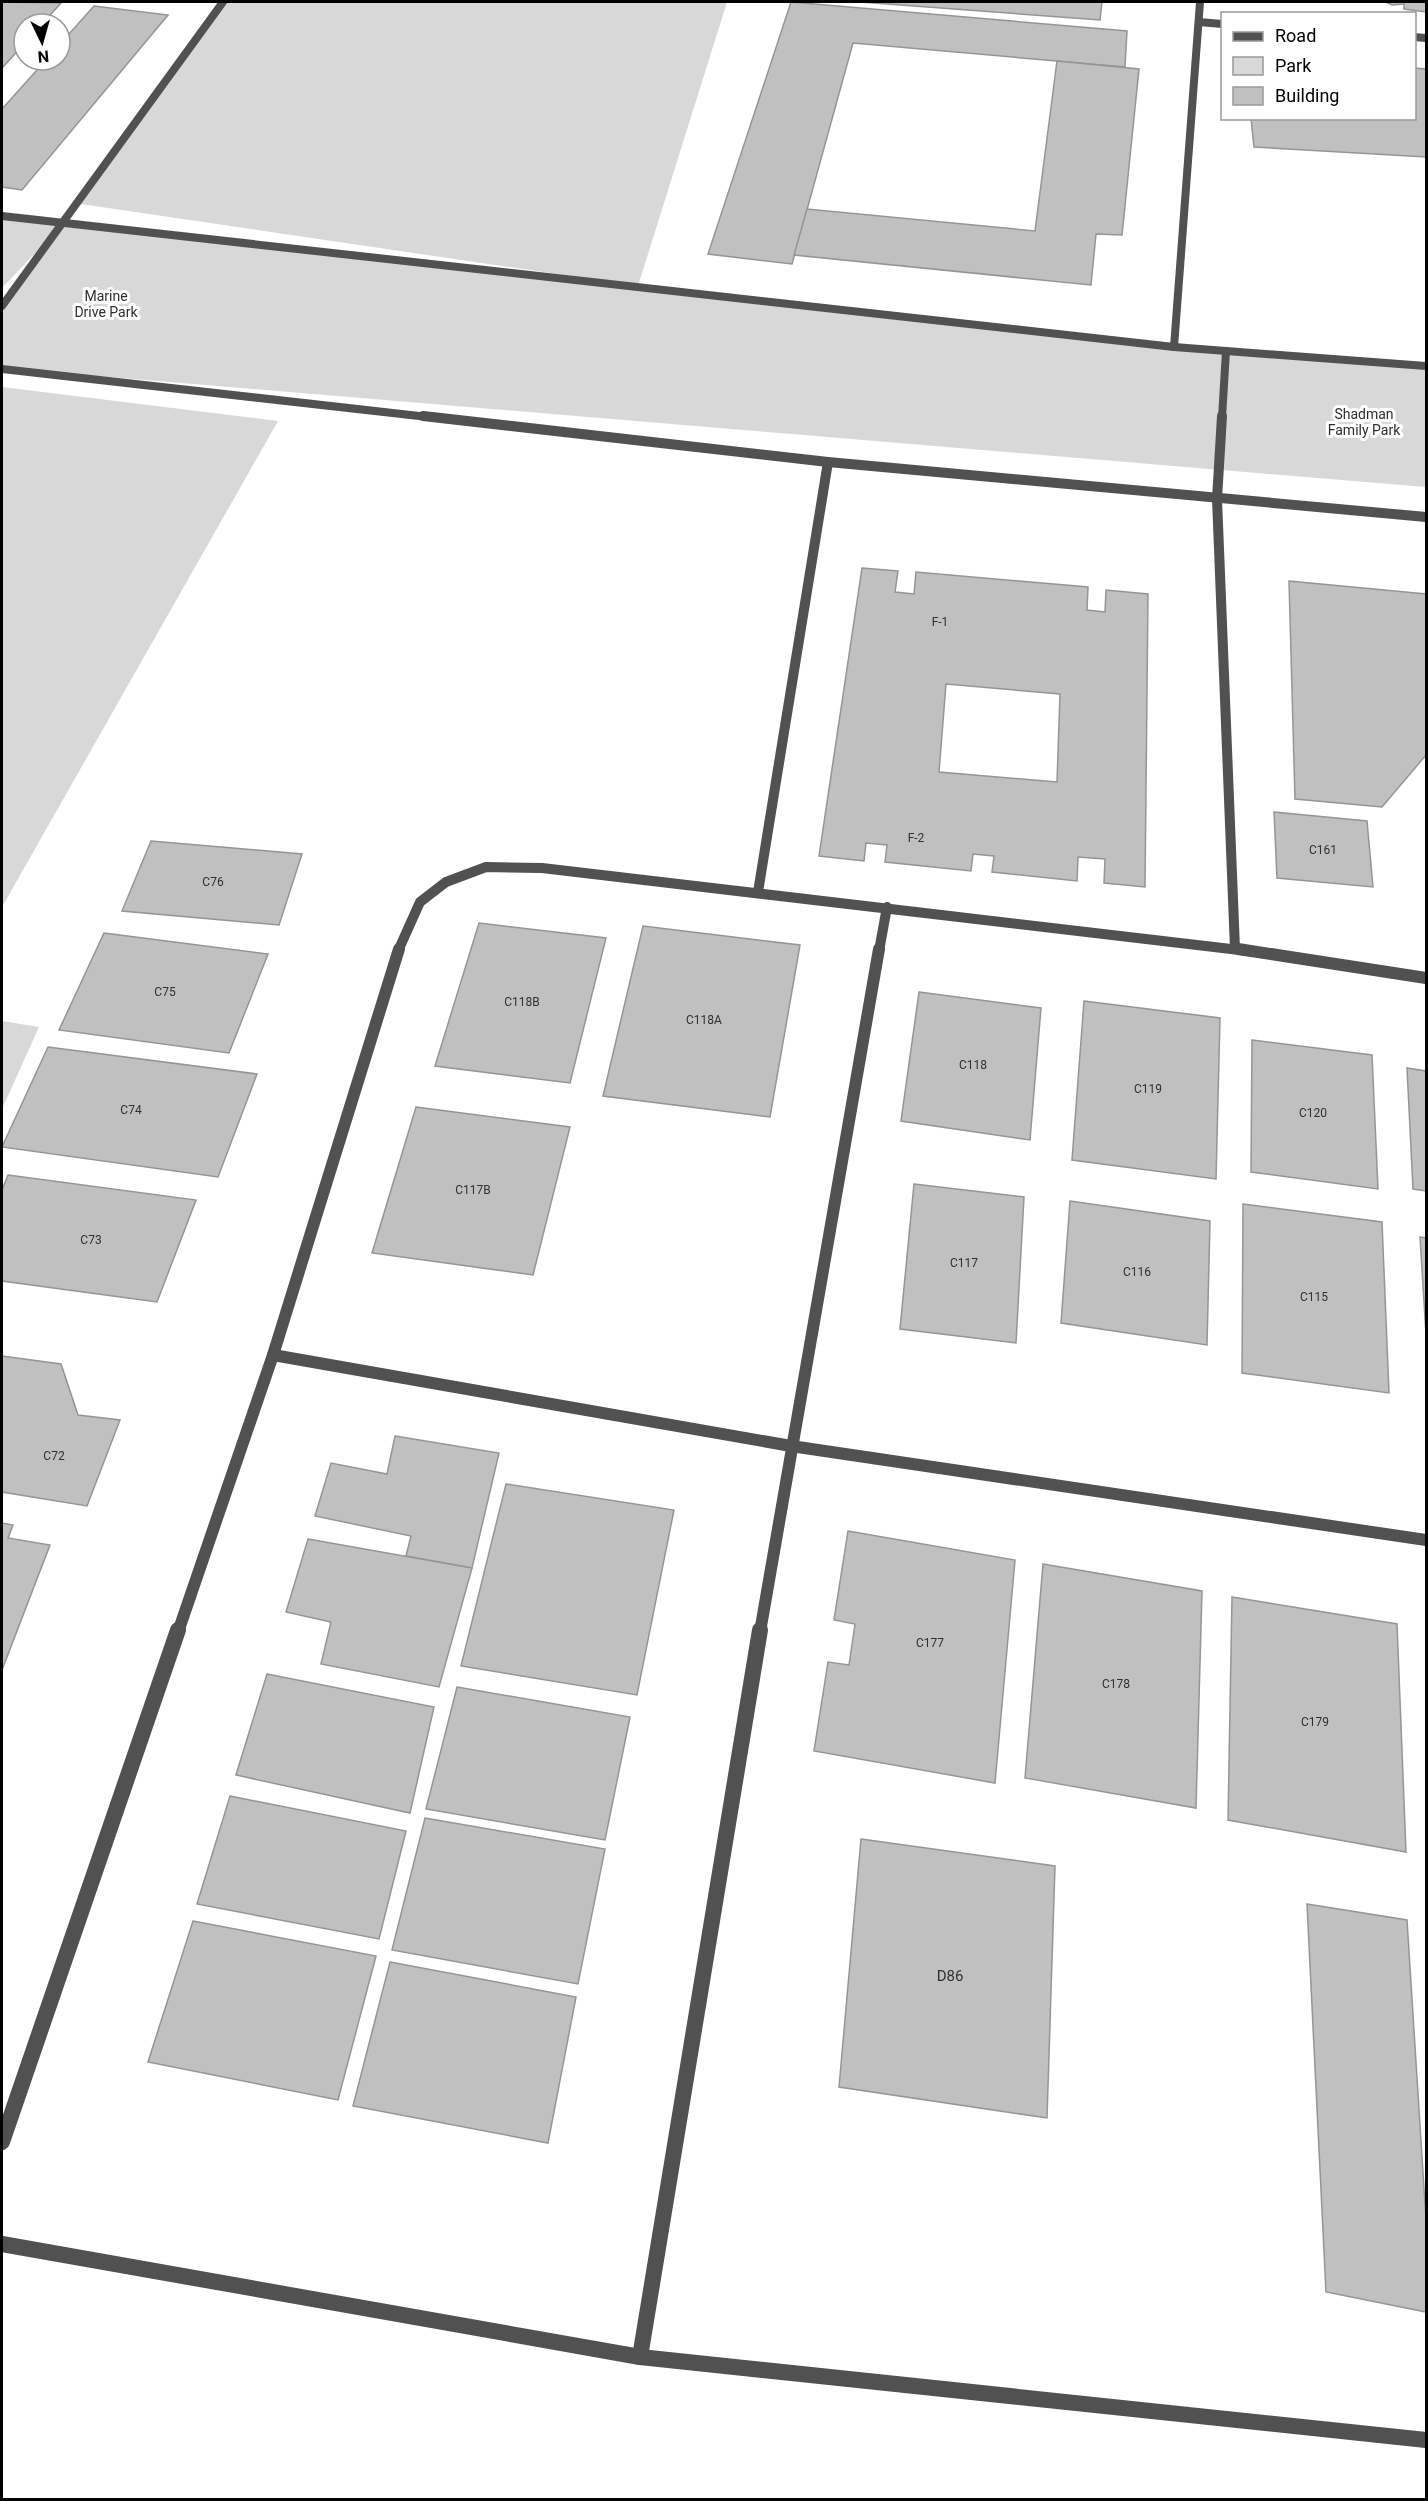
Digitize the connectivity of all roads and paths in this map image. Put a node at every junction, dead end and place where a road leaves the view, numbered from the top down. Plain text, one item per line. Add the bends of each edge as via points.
1 (223, 2) edge
2 (1200, 2) edge
3 (1199, 22) junction
4 (1221, 24) edge
5 (2, 216) edge
6 (63, 223) junction
7 (2, 306) edge
8 (1174, 347) junction
9 (1226, 351) junction
10 (1426, 366) edge
11 (2, 369) edge
12 (828, 462) junction
13 (1217, 499) junction
14 (1426, 517) edge
15 (758, 892) junction
16 (887, 907) junction
17 (1235, 949) junction
18 (1426, 978) edge
19 (273, 1355) junction
20 (791, 1446) junction
21 (1426, 1540) edge
22 (2, 2142) edge
23 (2, 2244) edge
24 (640, 2357) junction
25 (1426, 2440) edge

1 - 6 street
2 - 3 street
3 - 4 street
3 - 8 street
5 - 6 street
6 - 7 street
6 - 8 street
8 - 9 street
9 - 10 street
9 - 13 street
11 - 12 street
12 - 13 street
12 - 15 street
13 - 14 street
13 - 17 street
15 - 16 street
15 - 19 street via 542,868 486,867 446,882 420,902 395,958
16 - 17 street
16 - 20 street
17 - 18 street
19 - 20 street
19 - 22 street
20 - 21 street
20 - 24 street
23 - 24 street
24 - 25 street

